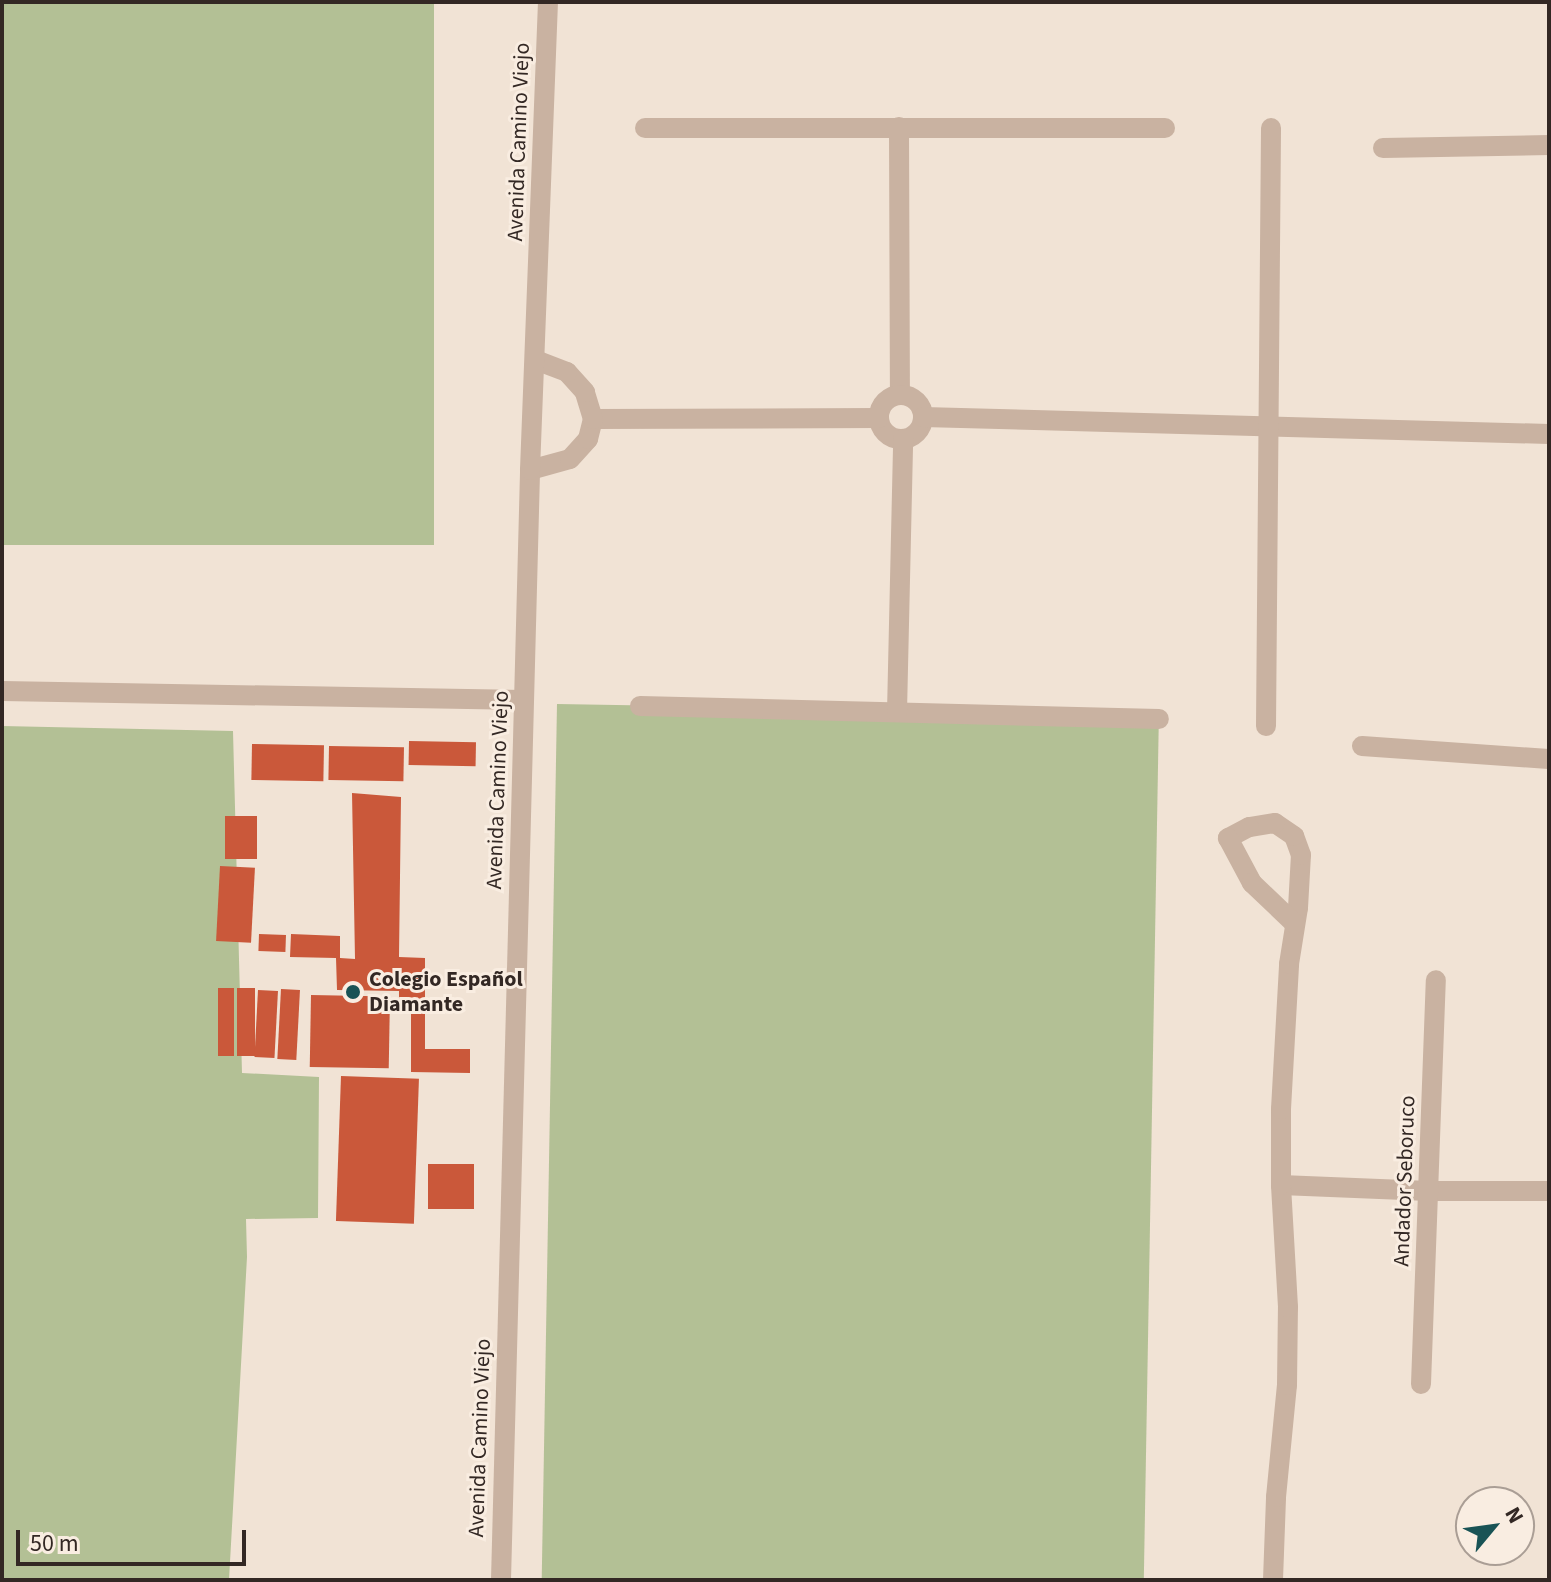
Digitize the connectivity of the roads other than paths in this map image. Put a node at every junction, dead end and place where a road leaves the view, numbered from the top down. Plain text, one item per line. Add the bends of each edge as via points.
1 (548, 2) edge
2 (899, 127) junction
3 (645, 128) dead end
4 (1165, 128) dead end
5 (1271, 128) dead end
6 (1549, 145) edge
7 (1383, 148) dead end
8 (535, 360) junction
9 (900, 394) junction
10 (923, 417) junction
11 (879, 418) junction
12 (593, 419) junction
13 (1271, 425) junction
14 (1549, 434) edge
15 (903, 439) junction
16 (530, 470) junction
17 (2, 691) edge
18 (524, 700) junction
19 (640, 706) dead end
20 (897, 712) junction
21 (1159, 719) dead end
22 (1266, 726) dead end
23 (1362, 746) dead end
24 (1549, 759) edge
25 (1295, 924) junction
26 (1436, 980) dead end
27 (1281, 1185) junction
28 (1429, 1191) junction
29 (1549, 1191) edge
30 (1421, 1384) dead end
31 (501, 1580) edge
32 (1273, 1580) edge

1 - 8 street, Avenida Camino Viejo
2 - 3 street
2 - 4 street
2 - 9 street
5 - 13 street
6 - 7 street
8 - 12 street via 567,372 585,392
8 - 16 street, Avenida Camino Viejo
9 - 10 street via 912,397
9 - 11 street via 882,406
10 - 13 street
10 - 15 street via 920,428
11 - 12 street
11 - 15 street via 891,437
12 - 16 street via 588,439 570,459
13 - 14 street
13 - 22 street
15 - 20 street
16 - 18 street, Avenida Camino Viejo
17 - 18 street
18 - 31 street, Avenida Camino Viejo
19 - 20 street
20 - 21 street
23 - 24 street
25 - 25 street via 1252,883 1228,838 1249,827 1275,823 1294,836 1301,855
25 - 27 street via 1281,1109
26 - 28 street, Andador Seboruco
27 - 28 street
27 - 32 street via 1287,1385
28 - 29 street
28 - 30 street, Andador Seboruco

